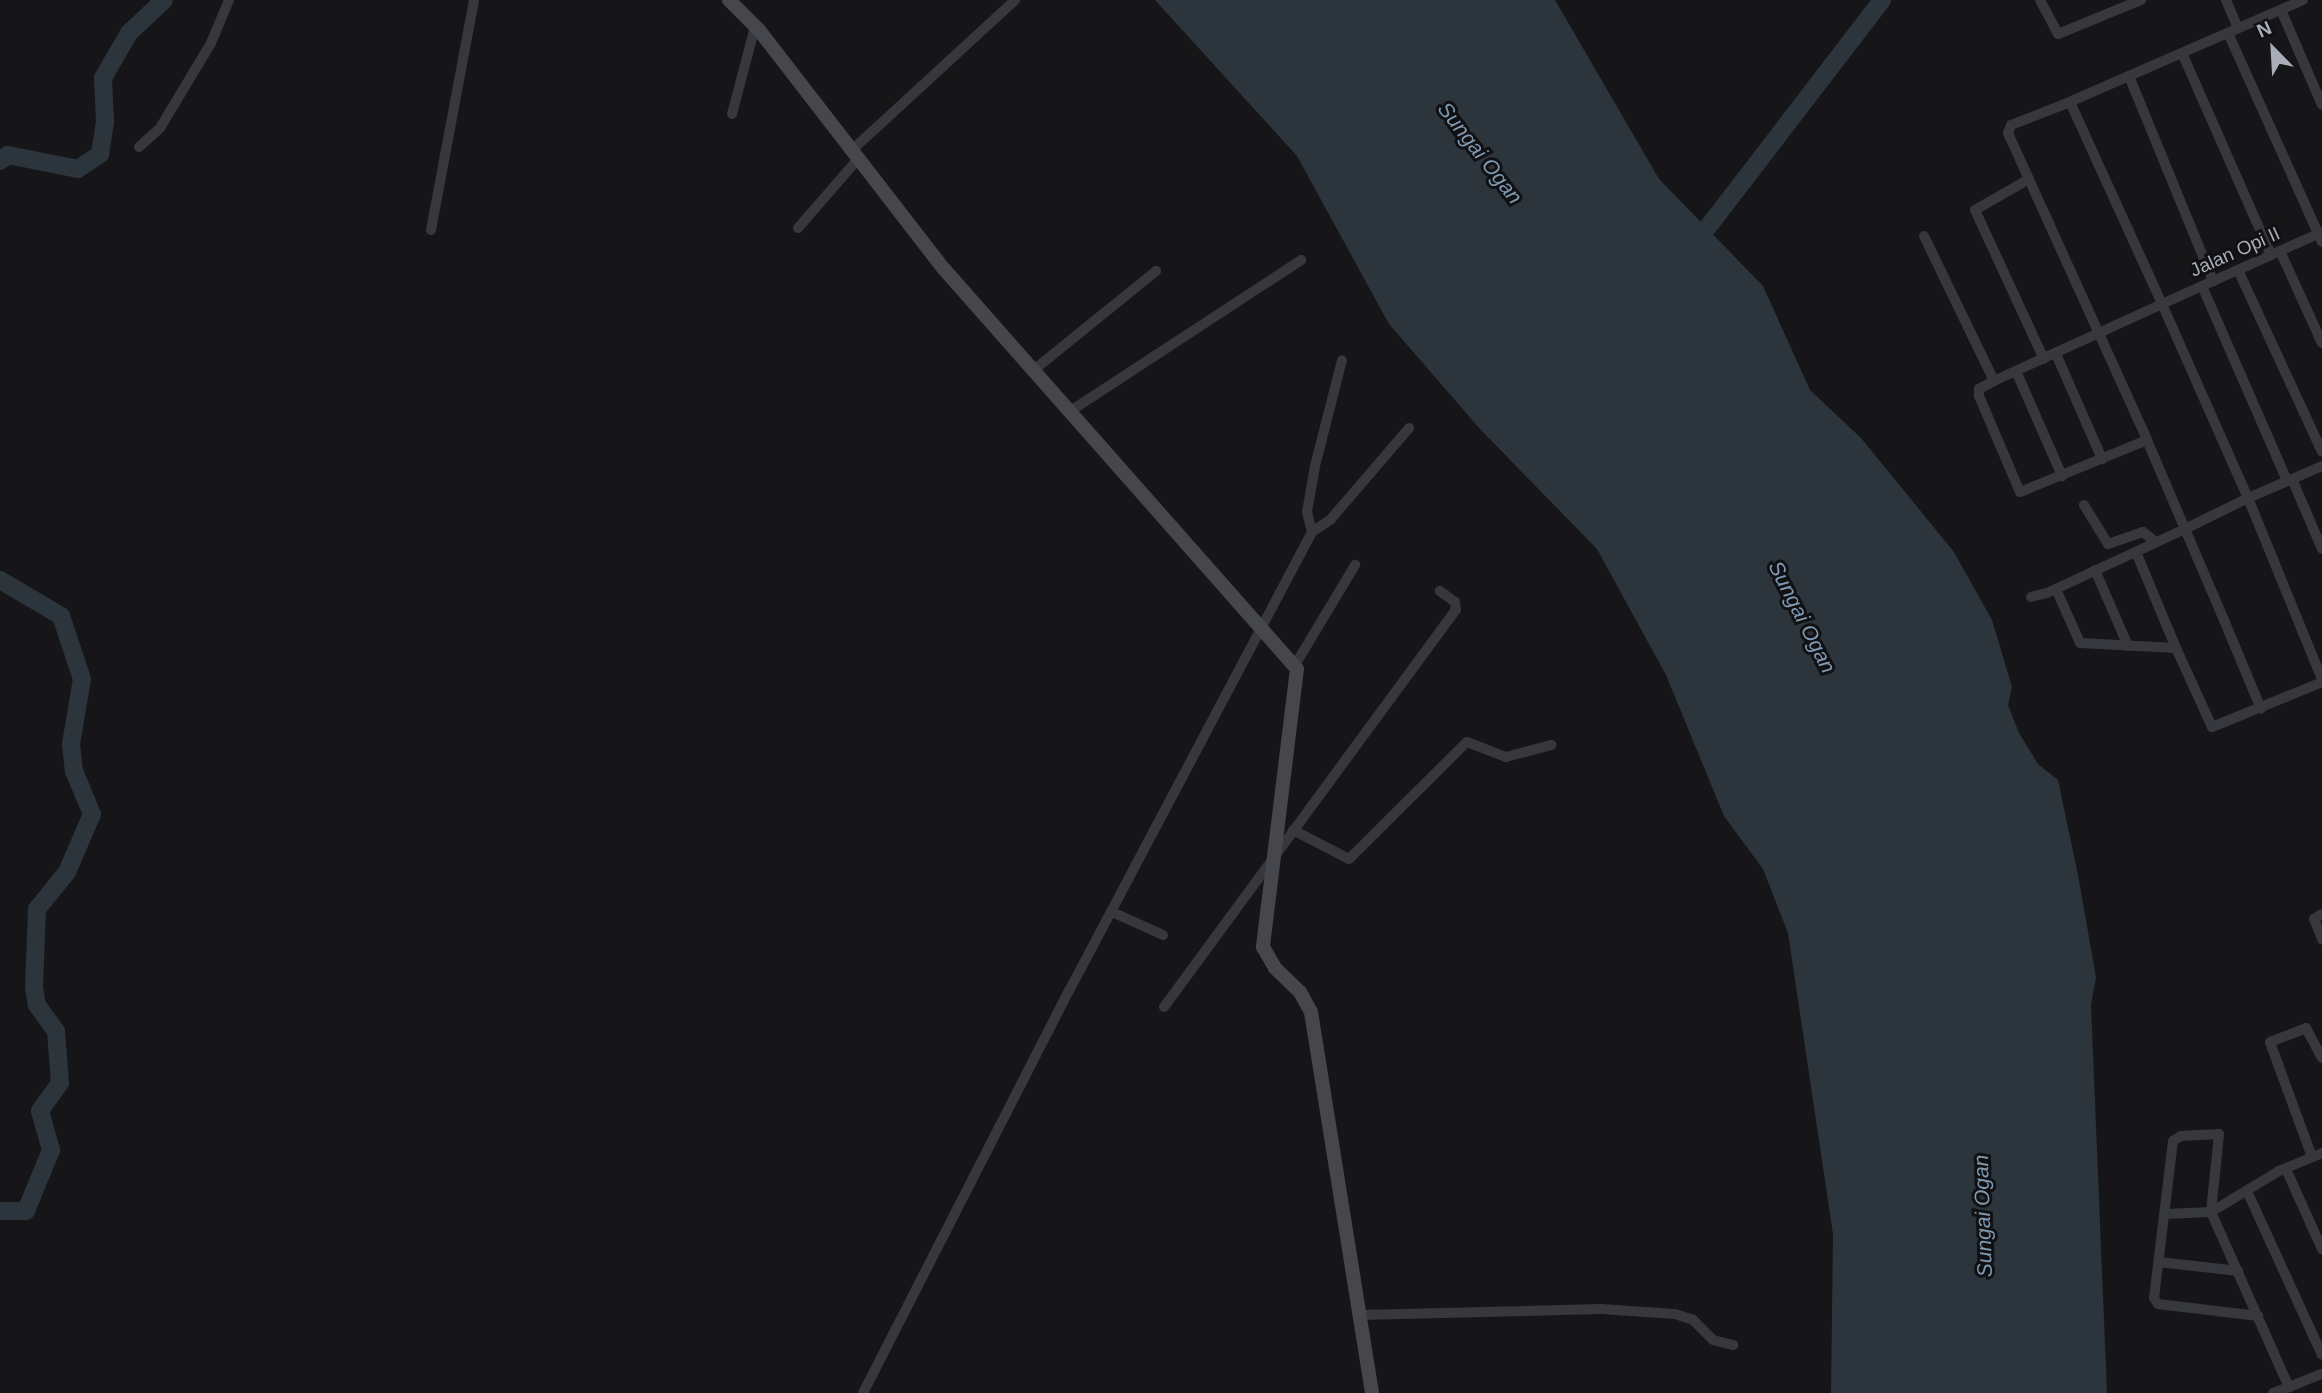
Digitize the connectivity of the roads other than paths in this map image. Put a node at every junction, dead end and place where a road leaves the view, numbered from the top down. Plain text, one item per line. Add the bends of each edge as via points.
1 (474, 0) edge
2 (729, 0) edge
3 (1015, 0) edge
4 (2040, 0) edge
5 (2141, 0) edge
6 (2226, 0) edge
7 (2302, 0) edge
8 (227, 5) edge
9 (2281, 10) junction
10 (755, 27) junction
11 (2233, 31) junction
12 (2182, 53) junction
13 (2129, 76) junction
14 (2070, 102) junction
15 (2322, 105) edge
16 (732, 114) dead end
17 (139, 147) dead end
18 (854, 155) junction
19 (2029, 179) junction
20 (798, 228) dead end
21 (431, 230) dead end
22 (1924, 236) dead end
23 (2321, 236) edge
24 (2275, 253) junction
25 (1301, 260) dead end
26 (2238, 270) junction
27 (1156, 271) dead end
28 (2208, 284) junction
29 (2162, 303) junction
30 (2100, 335) junction
31 (2322, 343) edge
32 (2056, 354) junction
33 (2044, 359) junction
34 (1342, 360) dead end
35 (1035, 369) junction
36 (2016, 371) junction
37 (1994, 381) junction
38 (1072, 410) junction
39 (1409, 428) dead end
40 (2147, 440) junction
41 (2322, 452) edge
42 (2102, 460) junction
43 (2322, 466) edge
44 (2062, 476) junction
45 (2289, 480) junction
46 (2248, 498) junction
47 (2084, 505) dead end
48 (2185, 529) junction
49 (1312, 531) junction
50 (2156, 542) junction
51 (2322, 549) edge
52 (2136, 552) junction
53 (1355, 565) dead end
54 (2095, 570) junction
55 (2056, 589) junction
56 (1440, 591) dead end
57 (2031, 597) dead end
58 (1261, 624) junction
59 (2128, 646) junction
60 (2176, 648) junction
61 (1293, 662) junction
62 (2322, 681) edge
63 (2262, 709) junction
64 (1551, 745) dead end
65 (1293, 830) junction
66 (1277, 852) junction
67 (1116, 913) junction
68 (2322, 914) edge
69 (1163, 935) dead end
70 (2322, 939) edge
71 (1164, 1007) dead end
72 (2322, 1058) edge
73 (2317, 1155) edge
74 (2286, 1169) junction
75 (2247, 1191) junction
76 (2211, 1212) junction
77 (2165, 1214) junction
78 (2322, 1249) edge
79 (2159, 1262) junction
80 (2238, 1271) junction
81 (1360, 1315) junction
82 (2258, 1316) junction
83 (1733, 1345) dead end
84 (2322, 1355) edge
85 (2322, 1374) edge
86 (2289, 1387) junction
87 (863, 1393) edge
88 (1372, 1393) edge
89 (2273, 1393) edge

1 - 21 street
2 - 10 street
3 - 18 street
4 - 5 street via 2058,34
6 - 11 street
7 - 9 street
8 - 17 street via 211,43 160,128
9 - 11 street
9 - 15 street
10 - 16 street
10 - 18 street
11 - 12 street
11 - 23 street
12 - 13 street
12 - 24 street
13 - 14 street
13 - 28 street
14 - 19 street via 2008,130
14 - 29 street
18 - 20 street
18 - 35 street via 944,269
19 - 30 street
19 - 33 street via 1975,210
22 - 37 street
23 - 24 street, Jalan Opi II
24 - 26 street, Jalan Opi II
24 - 31 street
25 - 38 street
26 - 28 street, Jalan Opi II
26 - 41 street
27 - 35 street
28 - 29 street, Jalan Opi II
28 - 45 street
29 - 30 street, Jalan Opi II
29 - 46 street
30 - 32 street, Jalan Opi II
30 - 40 street
32 - 33 street, Jalan Opi II
32 - 42 street
33 - 36 street, Jalan Opi II
34 - 49 street via 1315,466 1307,512
35 - 38 street
36 - 37 street, Jalan Opi II
36 - 44 street
37 - 44 street via 1979,389 1979,396 2019,490
38 - 58 street
39 - 49 street via 1331,519
40 - 42 street
40 - 48 street
42 - 44 street
43 - 45 street
45 - 46 street
45 - 51 street
46 - 48 street
46 - 62 street
47 - 50 street via 2108,544 2143,532
48 - 50 street
48 - 63 street
49 - 58 street
50 - 52 street
52 - 54 street
52 - 60 street
53 - 61 street
54 - 55 street
54 - 59 street
55 - 57 street
55 - 59 street via 2080,643
56 - 65 street via 1455,603 1456,610
58 - 61 street
58 - 67 street
59 - 60 street
60 - 63 street via 2209,726
61 - 66 street
62 - 63 street
64 - 65 street via 1506,757 1466,742 1352,858 1329,851
65 - 66 street
66 - 71 street
66 - 81 street via 1262,947 1311,1012
67 - 69 street
67 - 87 street
68 - 70 street via 2314,919
72 - 73 street via 2306,1028 2270,1042
73 - 74 street
74 - 75 street
74 - 78 street
75 - 76 street
75 - 84 street
76 - 77 street
76 - 77 street via 2221,1149 2219,1134 2213,1132 2173,1141
76 - 80 street
77 - 79 street
79 - 80 street
79 - 82 street via 2154,1298 2158,1304
80 - 82 street
81 - 83 street via 1601,1309 1675,1314 1688,1316 1713,1340
81 - 88 street
82 - 86 street
85 - 86 street
86 - 89 street

